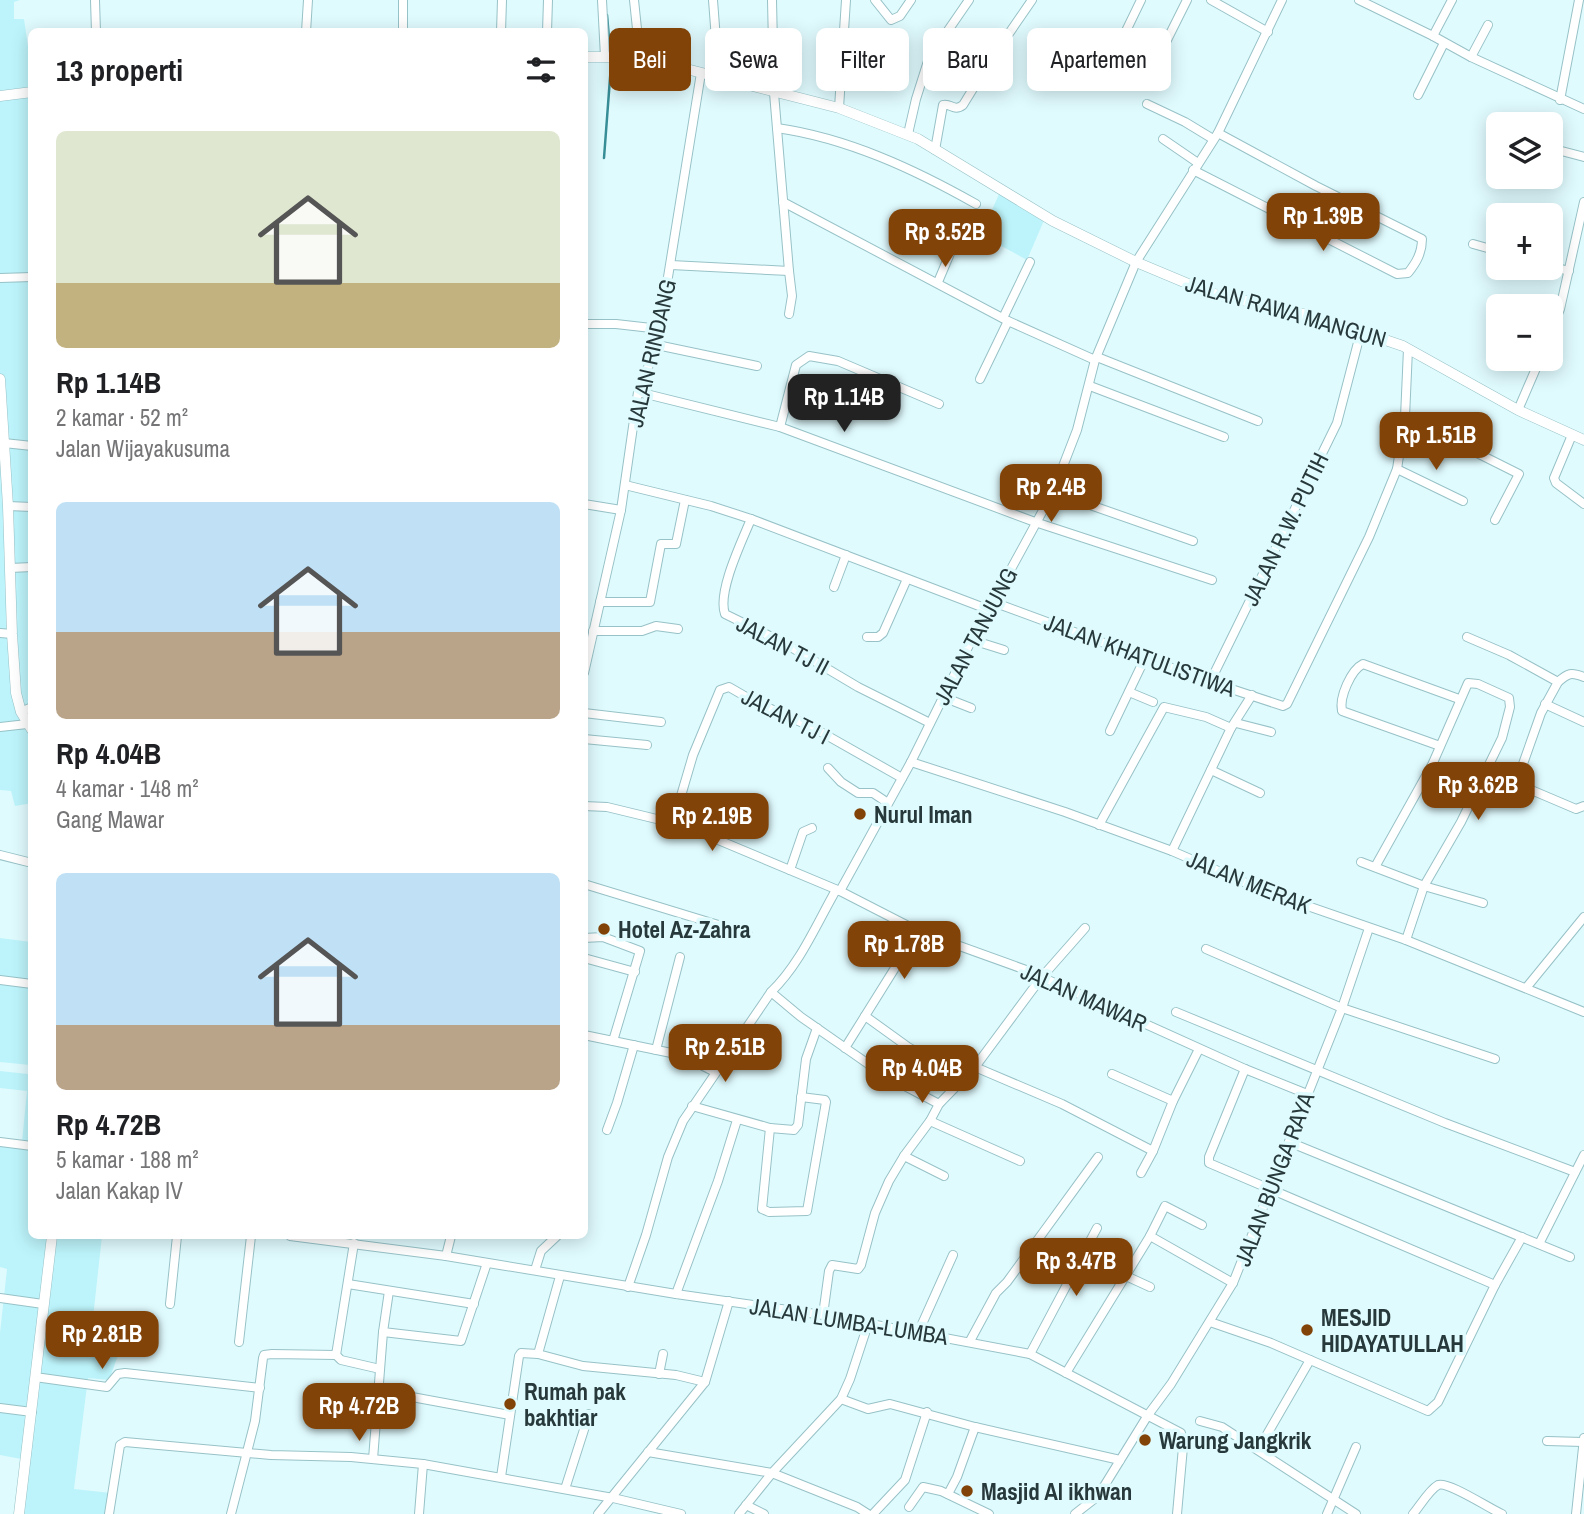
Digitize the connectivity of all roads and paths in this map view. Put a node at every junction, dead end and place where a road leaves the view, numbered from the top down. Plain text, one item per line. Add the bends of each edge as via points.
1 (95, 0) edge
2 (308, 0) edge
3 (402, 0) edge
4 (502, 0) edge
5 (548, 0) edge
6 (603, 0) edge
7 (634, 0) edge
8 (712, 0) edge
9 (772, 0) edge
10 (846, 0) edge
11 (876, 0) edge
12 (911, 0) edge
13 (969, 0) edge
14 (1032, 0) edge
15 (1141, 0) edge
16 (1186, 0) edge
17 (1211, 0) edge
18 (1282, 0) edge
19 (1359, 0) edge
20 (1452, 0) edge
21 (1578, 0) edge
22 (1373, 3) edge
23 (1488, 25) dead end
24 (96, 28) edge
25 (306, 28) edge
26 (402, 28) edge
27 (501, 28) edge
28 (547, 28) edge
29 (637, 28) edge
30 (714, 28) edge
31 (1127, 28) edge
32 (1171, 31) edge
33 (1268, 32) junction
34 (1433, 36) junction
35 (1444, 43) junction
36 (588, 57) edge
37 (605, 57) junction
38 (609, 57) edge
39 (1471, 58) junction
40 (691, 70) edge
41 (701, 73) junction
42 (705, 74) edge
43 (766, 91) edge
44 (28, 92) edge
45 (774, 93) junction
46 (1418, 95) dead end
47 (0, 96) edge
48 (1560, 100) junction
49 (1147, 104) dead end
50 (839, 108) junction
51 (1584, 109) edge
52 (777, 128) junction
53 (908, 134) junction
54 (1215, 136) junction
55 (1163, 139) dead end
56 (935, 150) junction
57 (1563, 151) edge
58 (1584, 157) edge
59 (1195, 167) junction
60 (783, 202) junction
61 (1584, 202) edge
62 (976, 204) dead end
63 (962, 225) dead end
64 (1473, 244) dead end
65 (1486, 248) edge
66 (1030, 262) dead end
67 (1136, 262) junction
68 (671, 265) junction
69 (1563, 269) edge
70 (789, 271) junction
71 (1569, 271) junction
72 (28, 277) edge
73 (0, 278) edge
74 (937, 282) junction
75 (1563, 296) edge
76 (789, 314) dead end
77 (1006, 319) junction
78 (588, 324) edge
79 (660, 329) junction
80 (1361, 331) junction
81 (657, 345) junction
82 (1408, 348) junction
83 (1096, 358) junction
84 (757, 366) dead end
85 (1535, 371) edge
86 (0, 379) edge
87 (980, 379) dead end
88 (1090, 386) junction
89 (638, 391) junction
90 (939, 404) dead end
91 (1518, 410) junction
92 (1405, 417) junction
93 (1258, 421) dead end
94 (780, 427) junction
95 (1572, 435) junction
96 (1223, 437) dead end
97 (1584, 440) edge
98 (4, 443) junction
99 (28, 446) edge
100 (1397, 469) junction
101 (3, 484) edge
102 (625, 485) junction
103 (1053, 492) junction
104 (685, 500) junction
105 (1463, 501) dead end
106 (1584, 504) edge
107 (8, 506) junction
108 (588, 506) edge
109 (28, 507) edge
110 (621, 510) junction
111 (751, 519) junction
112 (1495, 520) dead end
113 (1035, 522) junction
114 (1193, 541) dead end
115 (846, 555) junction
116 (28, 567) edge
117 (10, 568) junction
118 (907, 579) junction
119 (1212, 580) dead end
120 (834, 587) dead end
121 (600, 602) junction
122 (990, 606) junction
123 (678, 629) dead end
124 (593, 631) junction
125 (0, 633) edge
126 (12, 634) junction
127 (867, 637) dead end
128 (1467, 637) dead end
129 (972, 640) junction
130 (1004, 650) dead end
131 (588, 654) edge
132 (1145, 658) junction
133 (1584, 677) edge
134 (1210, 682) junction
135 (1558, 682) junction
136 (1129, 692) junction
137 (1252, 695) junction
138 (943, 697) junction
139 (1459, 699) junction
140 (1153, 702) dead end
141 (1545, 704) junction
142 (971, 708) dead end
143 (28, 709) edge
144 (20, 712) junction
145 (588, 713) edge
146 (661, 722) dead end
147 (1584, 722) edge
148 (930, 723) junction
149 (28, 725) edge
150 (1233, 725) junction
151 (0, 727) edge
152 (28, 727) edge
153 (1110, 731) dead end
154 (1271, 732) dead end
155 (588, 739) edge
156 (647, 745) dead end
157 (1440, 746) junction
158 (911, 762) junction
159 (828, 768) dead end
160 (1211, 770) junction
161 (902, 778) junction
162 (1260, 793) dead end
163 (888, 803) junction
164 (588, 806) edge
165 (1584, 806) edge
166 (673, 823) junction
167 (1099, 825) junction
168 (812, 828) dead end
169 (1172, 851) junction
170 (0, 855) edge
171 (28, 862) edge
172 (1360, 862) dead end
173 (1376, 867) junction
174 (790, 870) junction
175 (588, 885) edge
176 (1423, 886) junction
177 (838, 890) junction
178 (1483, 903) dead end
179 (1584, 917) edge
180 (1085, 928) dead end
181 (1369, 928) junction
182 (918, 931) junction
183 (748, 934) dead end
184 (588, 937) edge
185 (1406, 940) junction
186 (1206, 949) dead end
187 (680, 957) dead end
188 (588, 959) edge
189 (635, 972) junction
190 (1041, 978) junction
191 (0, 980) edge
192 (28, 984) edge
193 (1526, 988) junction
194 (771, 992) junction
195 (1342, 1008) junction
196 (1176, 1012) dead end
197 (1584, 1012) edge
198 (865, 1016) junction
199 (817, 1028) junction
200 (588, 1036) edge
201 (613, 1041) junction
202 (634, 1045) junction
203 (845, 1048) junction
204 (656, 1049) junction
205 (1199, 1049) junction
206 (1495, 1059) dead end
207 (975, 1067) junction
208 (1245, 1069) junction
209 (1317, 1071) junction
210 (715, 1072) junction
211 (1112, 1074) dead end
212 (963, 1078) junction
213 (1307, 1094) junction
214 (801, 1097) junction
215 (1173, 1101) junction
216 (939, 1104) junction
217 (692, 1106) junction
218 (737, 1120) junction
219 (930, 1121) junction
220 (770, 1128) junction
221 (607, 1130) dead end
222 (0, 1142) edge
223 (1289, 1142) junction
224 (28, 1146) edge
225 (1153, 1151) junction
226 (1584, 1155) edge
227 (904, 1156) junction
228 (1098, 1157) dead end
229 (1020, 1161) dead end
230 (1575, 1171) junction
231 (1141, 1173) dead end
232 (944, 1176) dead end
233 (1272, 1188) junction
234 (1202, 1225) dead end
235 (1097, 1228) dead end
236 (1150, 1236) junction
237 (1522, 1237) junction
238 (52, 1239) edge
239 (177, 1239) edge
240 (251, 1239) edge
241 (331, 1239) edge
242 (450, 1239) edge
243 (554, 1239) edge
244 (358, 1241) edge
245 (1539, 1244) junction
246 (953, 1255) dead end
247 (446, 1256) junction
248 (1570, 1257) dead end
249 (487, 1263) junction
250 (535, 1270) junction
251 (560, 1276) junction
252 (1126, 1276) junction
253 (1233, 1283) junction
254 (348, 1284) junction
255 (1495, 1285) junction
256 (628, 1287) junction
257 (1150, 1287) dead end
258 (389, 1291) junction
259 (676, 1294) junction
260 (0, 1297) edge
261 (729, 1301) junction
262 (43, 1304) junction
263 (170, 1304) dead end
264 (474, 1304) junction
265 (823, 1315) junction
266 (1210, 1322) junction
267 (868, 1324) junction
268 (383, 1332) junction
269 (918, 1333) junction
270 (970, 1341) junction
271 (239, 1342) dead end
272 (538, 1354) junction
273 (663, 1354) dead end
274 (1030, 1354) junction
275 (336, 1355) junction
276 (1310, 1360) junction
277 (380, 1369) junction
278 (1066, 1373) junction
279 (659, 1374) junction
280 (35, 1377) junction
281 (705, 1382) junction
282 (260, 1388) junction
283 (378, 1395) junction
284 (841, 1399) junction
285 (0, 1408) edge
286 (32, 1412) junction
287 (927, 1412) junction
288 (589, 1414) dead end
289 (510, 1415) junction
290 (1148, 1415) junction
291 (1200, 1421) dead end
292 (975, 1427) junction
293 (1584, 1440) edge
294 (1547, 1441) dead end
295 (1356, 1447) dead end
296 (1258, 1450) junction
297 (248, 1452) junction
298 (648, 1452) junction
299 (373, 1459) junction
300 (1120, 1460) junction
301 (423, 1464) junction
302 (772, 1473) junction
303 (501, 1477) junction
304 (565, 1489) junction
305 (948, 1494) junction
306 (613, 1497) junction
307 (1332, 1498) junction
308 (746, 1506) junction
309 (909, 1507) dead end
310 (19, 1514) edge
311 (109, 1514) edge
312 (231, 1514) edge
313 (419, 1514) edge
314 (598, 1514) edge
315 (681, 1514) edge
316 (739, 1514) edge
317 (764, 1514) edge
318 (868, 1514) edge
319 (873, 1514) edge
320 (989, 1514) edge
321 (1075, 1514) edge
322 (1177, 1514) edge
323 (1327, 1514) edge
324 (1356, 1514) edge
325 (1413, 1514) edge
326 (1502, 1514) edge
327 (1576, 1514) edge

1 - 24 street
2 - 25 street
3 - 26 street
4 - 27 street
5 - 28 street
6 - 37 street
7 - 29 street
8 - 30 street
9 - 45 street
10 - 50 street
11 - 12 street via 891,20 901,16
13 - 53 street via 929,58
14 - 56 street via 963,106 943,105
15 - 31 street
16 - 32 street
17 - 33 street
18 - 33 street, JALAN TANJUNG
19 - 22 street
20 - 34 street
21 - 48 street
22 - 34 street
23 - 39 street
33 - 54 street, JALAN TANJUNG
34 - 35 street
35 - 39 street
35 - 46 street
36 - 37 main road, JALAN RAWA MANGUN
37 - 38 main road, JALAN RAWA MANGUN
39 - 48 street
40 - 41 main road, JALAN RAWA MANGUN
41 - 42 main road, JALAN RAWA MANGUN
41 - 68 street, JALAN RINDANG
43 - 45 main road, JALAN RAWA MANGUN
44 - 47 main road
45 - 50 main road, JALAN RAWA MANGUN
45 - 52 street
48 - 51 street
49 - 54 street
50 - 53 main road, JALAN RAWA MANGUN
52 - 60 street
52 - 62 street via 827,138 885,160
53 - 56 main road, JALAN RAWA MANGUN
54 - 59 street, JALAN TANJUNG
54 - 59 street via 1422,239 1416,263 1408,273 1397,274
55 - 59 street
56 - 67 main road, JALAN RAWA MANGUN via 1053,221
57 - 58 street
59 - 67 street, JALAN TANJUNG
60 - 70 street
60 - 74 street
61 - 71 street
63 - 74 street
64 - 65 street
66 - 77 street
67 - 80 main road, JALAN RAWA MANGUN via 1210,293
67 - 83 street, JALAN TANJUNG
68 - 70 street
68 - 79 street, JALAN RINDANG
69 - 71 street
70 - 76 street
71 - 75 street
72 - 73 street
74 - 77 street
77 - 83 street
77 - 87 street
78 - 79 street
79 - 81 street, JALAN RINDANG
80 - 82 main road, JALAN RAWA MANGUN
80 - 134 street, JALAN R.W. PUTIH via 1337,423
81 - 84 street
81 - 89 street, JALAN RINDANG
82 - 91 main road, JALAN RAWA MANGUN
82 - 92 street
83 - 88 street, JALAN TANJUNG
83 - 93 street
85 - 91 street
86 - 98 main road
88 - 96 street
88 - 103 street, JALAN TANJUNG
89 - 94 street
89 - 102 street, JALAN RINDANG
90 - 94 street via 838,361 809,356 796,365
91 - 95 main road, JALAN RAWA MANGUN
92 - 100 street
92 - 112 street via 1519,474
94 - 113 street
95 - 97 main road, JALAN RAWA MANGUN
95 - 106 street via 1554,478
98 - 99 street
98 - 101 main road
100 - 105 street
100 - 137 street, JALAN KHATULISTIWA via 1287,704
101 - 107 main road
102 - 104 street, JALAN KHATULISTIWA
102 - 110 street, JALAN RINDANG
103 - 113 street, JALAN TANJUNG
103 - 114 street
104 - 111 street, JALAN KHATULISTIWA
104 - 121 street via 676,544 662,544 650,602
107 - 109 street
107 - 117 main road
108 - 110 street
110 - 121 street, JALAN RINDANG
111 - 115 street, JALAN KHATULISTIWA
111 - 148 street, JALAN TJ II via 728,580 722,606 725,614
113 - 119 street
113 - 122 street, JALAN TANJUNG
115 - 118 street, JALAN KHATULISTIWA
115 - 120 street
116 - 117 street
117 - 126 main road
118 - 122 street, JALAN KHATULISTIWA
118 - 127 street via 883,633
121 - 124 street, JALAN RINDANG
122 - 129 street, JALAN TANJUNG
122 - 132 street, JALAN KHATULISTIWA
123 - 124 street via 656,626 642,631
124 - 131 street, JALAN RINDANG
125 - 126 street
126 - 144 main road
128 - 135 street
129 - 130 street
129 - 138 street, JALAN TANJUNG
132 - 134 street, JALAN KHATULISTIWA
132 - 136 street
133 - 135 street via 1567,674
134 - 137 street, JALAN KHATULISTIWA
135 - 141 street
136 - 140 street
136 - 153 street
137 - 150 street
138 - 142 street
138 - 148 street, JALAN TANJUNG
139 - 157 street
139 - 157 street via 1363,664 1356,668 1340,703 1342,711
139 - 176 street via 1471,682 1509,698 1510,707 1484,778
141 - 147 street
141 - 165 street via 1518,778 1524,787 1576,809
143 - 144 street
144 - 149 main road
145 - 146 street
148 - 158 street, JALAN TANJUNG
150 - 154 street
150 - 160 street
150 - 167 street via 1164,707
151 - 152 street
155 - 156 street
157 - 173 street
158 - 161 street, JALAN TANJUNG
158 - 167 street, JALAN MERAK
159 - 163 street via 858,793 873,793
160 - 162 street
160 - 169 street
161 - 163 street, JALAN TANJUNG
161 - 166 street, JALAN TJ I via 729,687 720,690 693,755
163 - 177 street, JALAN TANJUNG
164 - 166 street, JALAN MAWAR
166 - 174 street, JALAN MAWAR
167 - 169 street, JALAN MERAK
168 - 174 street via 803,832
169 - 181 street, JALAN MERAK via 1267,892
170 - 171 street
172 - 173 street
173 - 176 street
174 - 177 street, JALAN MAWAR
175 - 183 street
176 - 178 street
176 - 185 street
177 - 182 street, JALAN MAWAR
177 - 194 street, JALAN TANJUNG via 799,958
179 - 193 street
180 - 190 street
181 - 185 street, JALAN MERAK
181 - 195 street, JALAN BUNGA RAYA
182 - 190 street, JALAN MAWAR
182 - 198 street
184 - 189 street via 603,937 640,951
185 - 193 street, JALAN MERAK
186 - 195 street
187 - 204 street
188 - 189 street
189 - 201 street
190 - 205 street, JALAN MAWAR
190 - 207 street
191 - 192 street
193 - 197 street, JALAN MERAK
194 - 199 street
194 - 210 street, JALAN TANJUNG
195 - 206 street
195 - 209 street, JALAN BUNGA RAYA
196 - 209 street
198 - 203 street
198 - 212 street
199 - 203 street
199 - 214 street via 806,1059
200 - 201 street
201 - 202 street
202 - 204 street
202 - 221 street
203 - 216 street
204 - 210 street
205 - 208 street, JALAN MAWAR
205 - 215 street
207 - 212 street
207 - 225 street via 1062,1104
208 - 213 street, JALAN MAWAR
208 - 233 street via 1209,1161
209 - 213 street, JALAN BUNGA RAYA
209 - 230 street
210 - 217 street, JALAN TANJUNG
211 - 215 street
212 - 216 street
213 - 223 street, JALAN BUNGA RAYA
214 - 220 street via 794,1130
214 - 220 street via 826,1102 807,1211 762,1209
215 - 225 street
216 - 219 street
217 - 218 street
217 - 256 street, JALAN TANJUNG via 668,1157
218 - 220 street
218 - 259 street
219 - 227 street
219 - 229 street
222 - 224 street
223 - 233 street, JALAN BUNGA RAYA
223 - 237 street
225 - 231 street
226 - 230 street
227 - 232 street
227 - 265 street via 875,1213 861,1265 858,1269 832,1265
228 - 270 street via 996,1293
230 - 245 street
233 - 253 street, JALAN BUNGA RAYA
233 - 255 street
234 - 236 street via 1165,1206
235 - 274 street
236 - 252 street
236 - 253 street
237 - 245 street
237 - 255 street
238 - 262 main road
239 - 263 street
240 - 271 street
241 - 244 street, JALAN LUMBA-LUMBA
242 - 247 street
243 - 250 street via 541,1251
244 - 247 street, JALAN LUMBA-LUMBA
244 - 254 street
245 - 248 street
246 - 269 street
247 - 249 street, JALAN LUMBA-LUMBA
249 - 250 street, JALAN LUMBA-LUMBA
249 - 264 street
250 - 251 street, JALAN LUMBA-LUMBA
251 - 256 street, JALAN LUMBA-LUMBA
251 - 272 street
252 - 257 street
252 - 278 street
253 - 266 street, JALAN BUNGA RAYA
254 - 258 street
254 - 275 street
255 - 276 street via 1438,1402 1428,1411
256 - 259 street, JALAN LUMBA-LUMBA
258 - 264 street
258 - 268 street
259 - 261 street, JALAN LUMBA-LUMBA
260 - 262 street
261 - 265 street, JALAN LUMBA-LUMBA
261 - 281 street
262 - 280 main road
264 - 268 street via 461,1340
265 - 267 street, JALAN LUMBA-LUMBA
266 - 276 street
266 - 290 street, JALAN BUNGA RAYA
267 - 269 street, JALAN LUMBA-LUMBA
267 - 284 street
268 - 277 street
269 - 270 street, JALAN LUMBA-LUMBA
270 - 274 street, JALAN LUMBA-LUMBA
272 - 279 street via 583,1366
272 - 289 street via 519,1356
273 - 279 street
274 - 278 street, JALAN LUMBA-LUMBA
275 - 277 street
275 - 282 street via 264,1355
276 - 296 street
277 - 283 street
278 - 290 street, JALAN LUMBA-LUMBA
279 - 281 street
280 - 282 street via 107,1387 118,1374 125,1373
280 - 286 main road
281 - 298 street
282 - 297 street
283 - 289 street
283 - 299 street
284 - 287 street via 868,1409 890,1404
284 - 302 street
285 - 286 street
286 - 310 main road
287 - 292 street
287 - 319 street via 905,1480
288 - 304 street
289 - 303 street
290 - 300 street, JALAN BUNGA RAYA
290 - 322 street, JALAN LUMBA-LUMBA via 1181,1433
291 - 296 street via 1222,1427
292 - 300 street
292 - 305 street
293 - 294 street
293 - 327 street
295 - 307 street
296 - 307 street
297 - 299 street
297 - 311 street via 125,1442 120,1445
297 - 312 street
298 - 302 street
298 - 306 street
299 - 301 street
300 - 321 street, JALAN BUNGA RAYA via 1098,1496
301 - 303 street
301 - 313 street
302 - 308 street
302 - 318 street
303 - 304 street
304 - 306 street
305 - 309 street via 923,1487
305 - 320 street
306 - 314 street
306 - 315 street
307 - 323 street
307 - 324 street
308 - 316 street
308 - 317 street
325 - 326 street via 1436,1486 1443,1484

